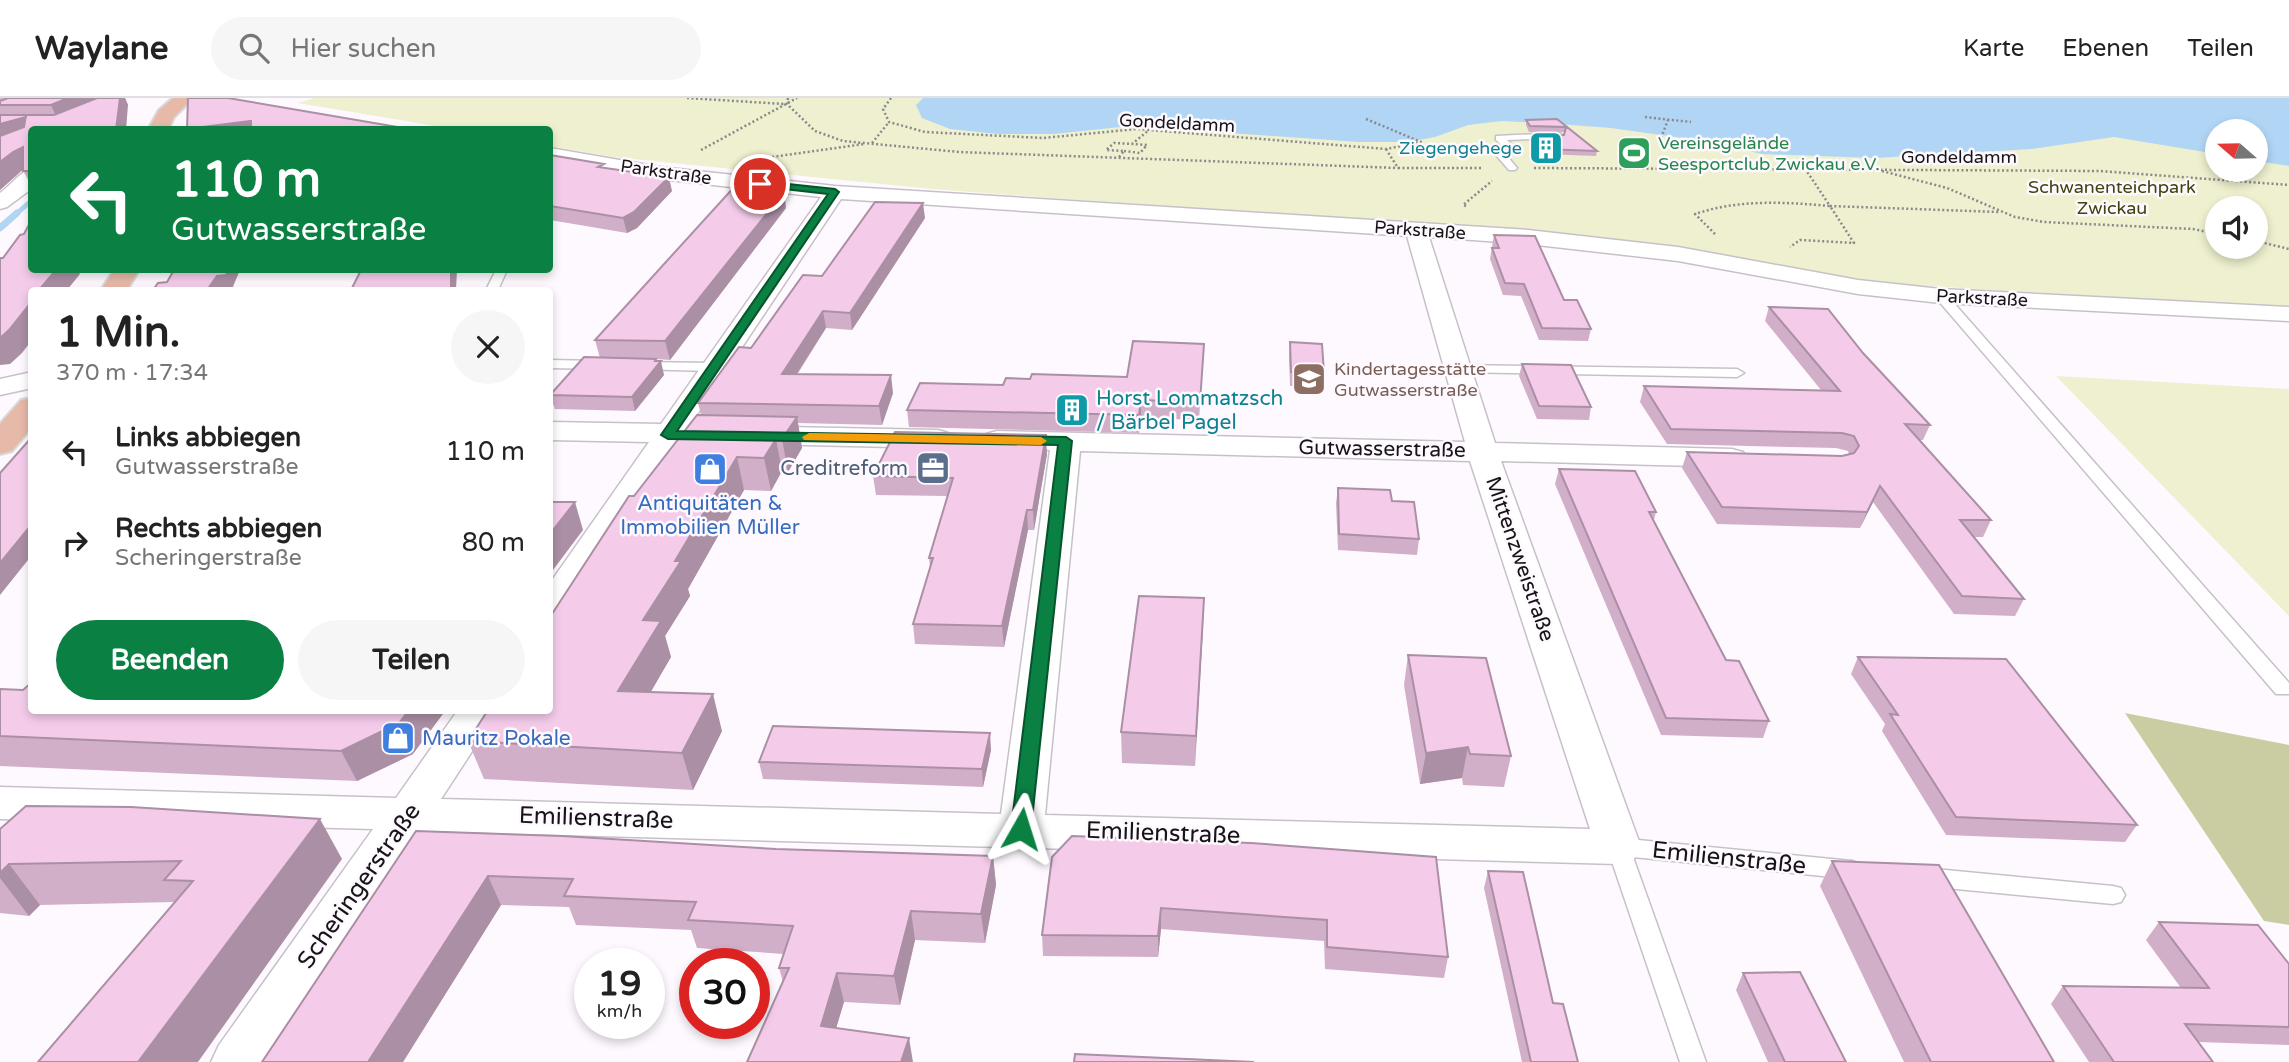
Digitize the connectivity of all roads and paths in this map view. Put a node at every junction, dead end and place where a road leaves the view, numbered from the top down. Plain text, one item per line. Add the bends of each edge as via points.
1 (184, 98) edge
2 (687, 98) edge
3 (788, 98) edge
4 (797, 98) edge
5 (891, 98) edge
6 (787, 104) junction
7 (1645, 117) dead end
8 (1366, 119) dead end
9 (1668, 120) junction
10 (889, 122) junction
11 (1691, 122) dead end
12 (160, 126) edge
13 (1150, 130) junction
14 (1560, 136) edge
15 (1661, 138) dead end
16 (874, 143) junction
17 (1132, 144) junction
18 (1386, 149) junction
19 (1124, 151) junction
20 (553, 155) edge
21 (1119, 157) junction
22 (767, 158) dead end
23 (1800, 167) junction
24 (1398, 168) junction
25 (1513, 168) junction
26 (1867, 169) junction
27 (660, 173) junction
28 (28, 179) edge
29 (2289, 185) edge
30 (835, 192) junction
31 (0, 203) edge
32 (1830, 206) junction
33 (2003, 212) junction
34 (1416, 229) junction
35 (2205, 232) edge
36 (1717, 236) dead end
37 (2268, 244) edge
38 (1788, 248) dead end
39 (2289, 249) edge
40 (1941, 296) junction
41 (2289, 314) edge
42 (553, 364) edge
43 (712, 367) junction
44 (1458, 369) junction
45 (1737, 373) dead end
46 (28, 381) edge
47 (0, 387) edge
48 (553, 431) edge
49 (668, 435) junction
50 (1066, 441) junction
51 (1482, 451) junction
52 (1755, 458) edge
53 (553, 604) edge
54 (2283, 689) dead end
55 (476, 714) edge
56 (0, 803) edge
57 (409, 813) junction
58 (1021, 829) junction
59 (1618, 847) junction
60 (1880, 872) edge
61 (1907, 875) edge
62 (2113, 895) dead end
63 (238, 1062) edge
64 (1693, 1062) edge

1 - 12 main road
2 - 6 path
3 - 6 path
4 - 6 path
5 - 10 path via 883,109
6 - 16 path via 815,131 842,141
6 - 27 path
7 - 9 path
8 - 18 path, Gondeldamm via 1422,142
9 - 11 path
9 - 15 path
10 - 13 path, Gondeldamm via 925,132 1043,138
10 - 16 path
13 - 17 path
13 - 18 path, Gondeldamm
14 - 25 lane via 1499,138 1514,152 1500,154
16 - 21 path, Gondeldamm via 959,152
16 - 22 path
17 - 19 path via 1147,145 1140,153
17 - 19 path via 1114,143 1107,150
18 - 24 path
19 - 21 path
20 - 27 street, Parkstraße
21 - 24 path, Gondeldamm
23 - 25 path, Gondeldamm
23 - 26 path, Gondeldamm
23 - 32 path
24 - 25 path, Gondeldamm
26 - 29 path, Gondeldamm via 2100,171
26 - 33 path via 1926,182
27 - 30 street, Parkstraße
28 - 31 street
30 - 34 street, Parkstraße
30 - 43 street
32 - 33 path
32 - 36 path via 1740,203 1695,214
32 - 38 path via 1854,243 1800,240
33 - 35 path via 2044,222
34 - 40 street, Parkstraße via 1678,254 1858,287
34 - 44 street, Mittenzweistraße
37 - 39 path
40 - 41 street, Parkstraße
40 - 54 lane
42 - 43 lane
43 - 49 street
44 - 45 lane
44 - 51 street, Mittenzweistraße
46 - 47 street
48 - 49 street, Gutwasserstraße
49 - 50 street, Gutwasserstraße
49 - 53 street
50 - 51 street, Gutwasserstraße
50 - 58 street
51 - 52 street, Gutwasserstraße
51 - 59 street, Mittenzweistraße
55 - 57 street, Scheringerstraße
56 - 57 street, Emilienstraße
57 - 58 street, Emilienstraße
57 - 63 street, Scheringerstraße
58 - 59 street, Emilienstraße
59 - 60 lane, Emilienstraße
59 - 64 lane
61 - 62 lane

